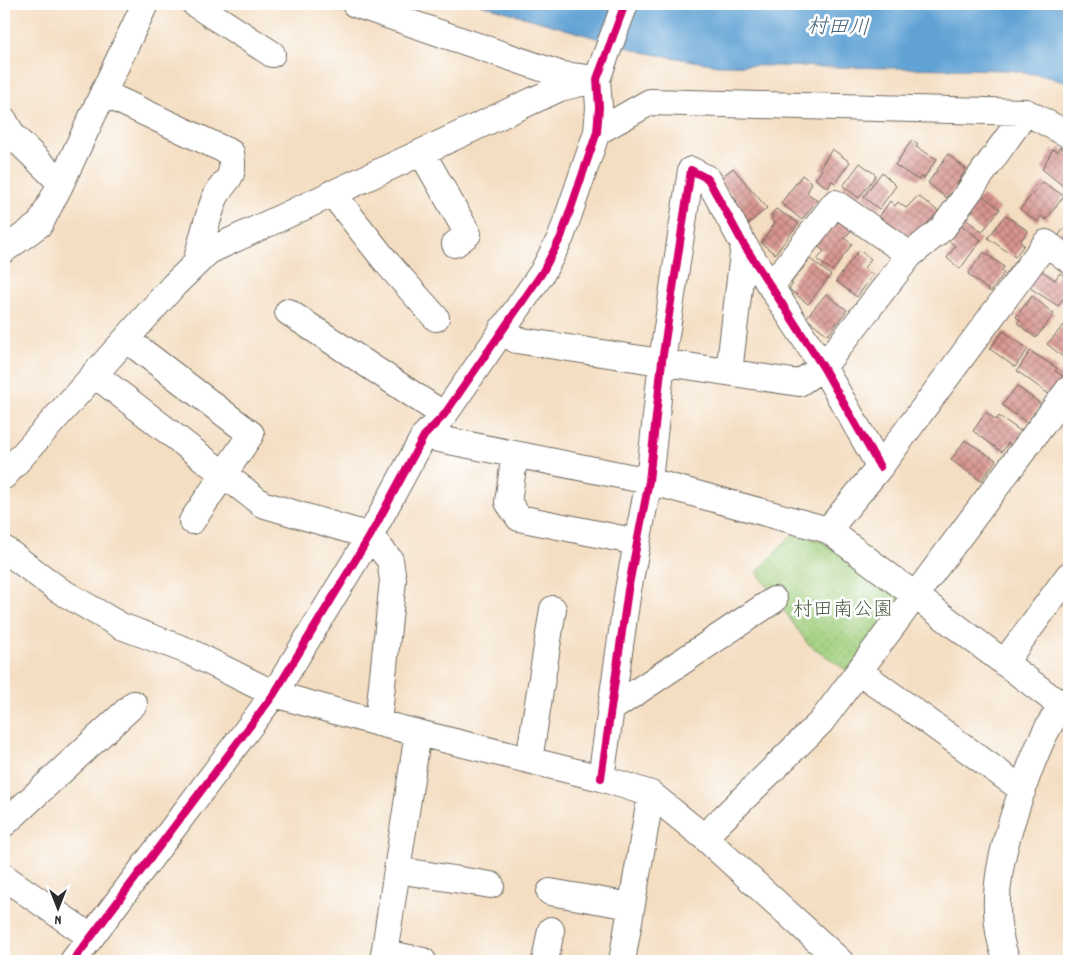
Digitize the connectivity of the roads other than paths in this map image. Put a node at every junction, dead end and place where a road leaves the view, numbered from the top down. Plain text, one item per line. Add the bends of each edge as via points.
1 (144, 4) edge
2 (195, 4) edge
3 (355, 4) edge
4 (625, 4) edge
5 (272, 54) dead end
6 (597, 79) junction
7 (103, 93) junction
8 (1026, 112) junction
9 (4, 120) edge
10 (597, 132) junction
11 (1069, 135) edge
12 (422, 152) junction
13 (62, 183) junction
14 (332, 193) junction
15 (455, 244) dead end
16 (744, 244) junction
17 (4, 250) edge
18 (910, 255) junction
19 (1069, 260) edge
20 (196, 262) junction
21 (772, 285) junction
22 (288, 312) dead end
23 (436, 318) dead end
24 (502, 329) junction
25 (126, 339) junction
26 (662, 361) junction
27 (823, 367) junction
28 (729, 372) junction
29 (94, 374) junction
30 (1069, 389) edge
31 (444, 415) junction
32 (424, 436) junction
33 (515, 454) junction
34 (880, 467) junction
35 (223, 474) junction
36 (4, 476) edge
37 (649, 481) junction
38 (192, 522) dead end
39 (828, 530) junction
40 (370, 536) junction
41 (637, 542) junction
42 (4, 549) edge
43 (1069, 575) edge
44 (916, 596) junction
45 (774, 600) dead end
46 (553, 609) dead end
47 (1004, 663) junction
48 (860, 672) junction
49 (274, 694) junction
50 (1065, 703) edge
51 (134, 704) dead end
52 (611, 709) junction
53 (378, 723) junction
54 (418, 732) junction
55 (529, 760) junction
56 (601, 778) junction
57 (1022, 790) junction
58 (651, 794) junction
59 (4, 824) edge
60 (704, 837) junction
61 (397, 870) junction
62 (4, 877) edge
63 (491, 885) dead end
64 (550, 892) dead end
65 (631, 906) junction
66 (551, 930) dead end
67 (91, 937) junction
68 (384, 957) edge
69 (73, 961) edge
70 (423, 961) edge
71 (545, 961) edge
72 (622, 961) edge
73 (840, 961) edge
74 (1007, 961) edge

1 - 7 street
2 - 5 street
3 - 6 street via 562,75
4 - 6 street
6 - 10 street
6 - 12 street via 560,88
7 - 13 street
7 - 20 street via 231,152 234,166 229,182 216,196
8 - 10 street via 650,102
8 - 11 street
8 - 18 street via 943,228
9 - 13 street via 13,136
10 - 24 street via 561,237 542,273
12 - 14 street
12 - 15 street via 468,234
13 - 17 street via 40,224
14 - 20 street via 209,251
14 - 23 street
16 - 21 street
16 - 26 street via 708,179 691,170
16 - 28 street
18 - 21 street via 835,203
18 - 27 street
19 - 34 street via 1046,243
20 - 25 street
21 - 27 street
22 - 31 street
24 - 26 street via 516,340
24 - 31 street
25 - 29 street
25 - 35 street via 251,434
26 - 28 street
26 - 37 street
27 - 28 street via 799,383
27 - 34 street
29 - 35 street
29 - 36 street
30 - 44 street
31 - 32 street
32 - 33 street
32 - 40 street
33 - 37 street
33 - 41 street via 508,502 519,518
34 - 39 street
35 - 38 street
35 - 40 street via 262,504
37 - 39 street
37 - 41 street
39 - 44 street
40 - 49 street
40 - 53 street via 390,560 393,580
41 - 52 street
42 - 49 street via 59,590 121,626 188,651
43 - 47 street
44 - 47 street
44 - 48 street
45 - 52 street
46 - 55 street
47 - 50 street
48 - 57 street
48 - 60 street via 821,722
49 - 53 street
49 - 67 street
50 - 57 street via 1044,737
51 - 59 street
52 - 56 street
53 - 54 street
54 - 55 street
54 - 61 street
55 - 56 street
56 - 58 street
57 - 74 street via 1003,852 998,882 997,915
58 - 60 street
58 - 65 street
60 - 73 street
61 - 63 street
61 - 68 street
62 - 67 street
64 - 65 street
65 - 72 street
66 - 71 street
67 - 69 street
68 - 70 street

